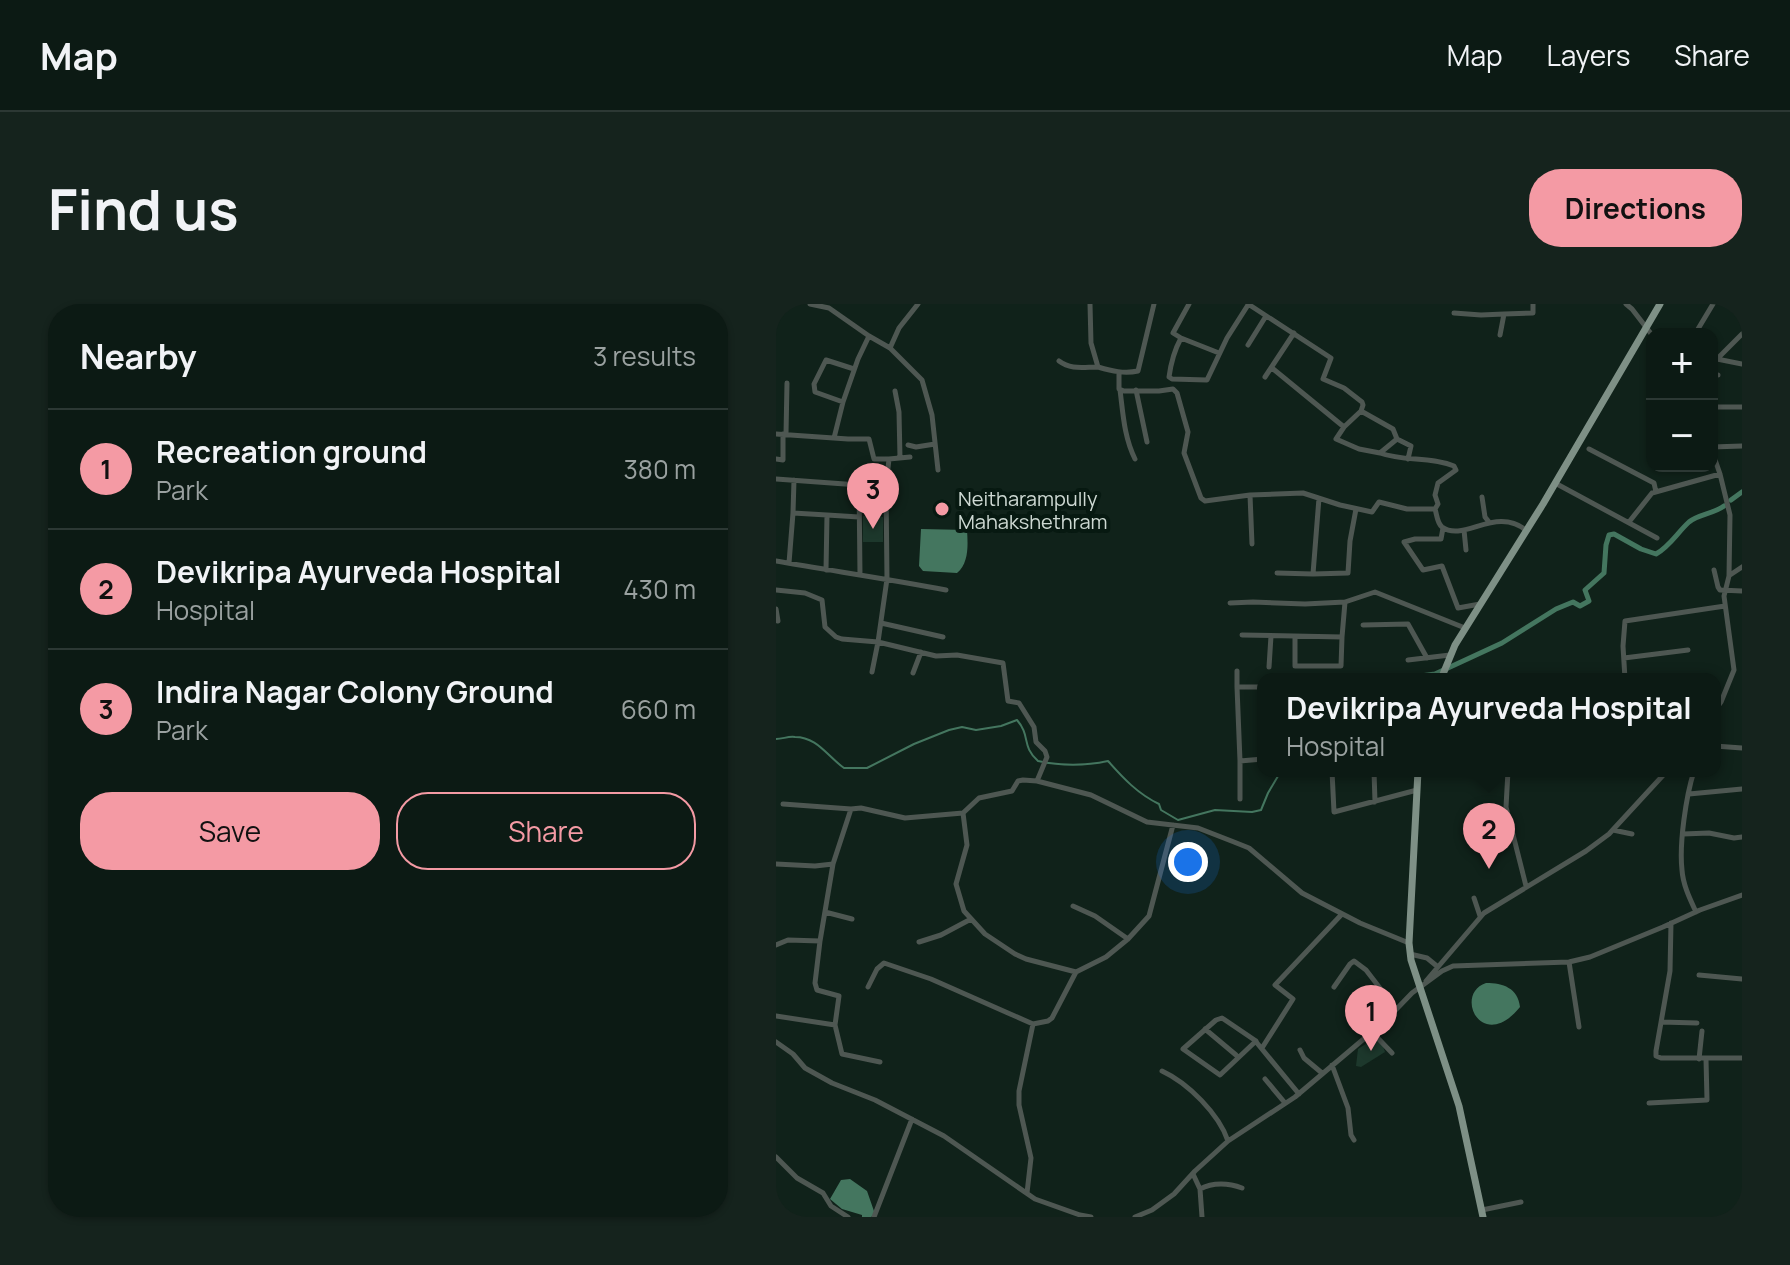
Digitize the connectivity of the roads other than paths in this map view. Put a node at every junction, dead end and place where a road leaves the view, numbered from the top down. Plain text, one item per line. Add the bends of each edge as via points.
1 (810, 304) edge
2 (918, 304) edge
3 (1090, 304) edge
4 (1154, 304) edge
5 (1189, 304) edge
6 (1533, 304) edge
7 (1626, 304) edge
8 (1660, 304) edge
9 (1713, 304) edge
10 (1248, 305) edge
11 (1454, 313) dead end
12 (1504, 314) junction
13 (1266, 316) junction
14 (1648, 328) edge
15 (1653, 328) edge
16 (1699, 328) edge
17 (1294, 333) junction
18 (1742, 334) edge
19 (1500, 335) dead end
20 (869, 336) junction
21 (1181, 338) junction
22 (1646, 342) edge
23 (1248, 345) dead end
24 (890, 348) junction
25 (1219, 353) junction
26 (1718, 355) edge
27 (1718, 359) edge
28 (1059, 361) dead end
29 (1742, 364) edge
30 (1098, 367) junction
31 (1272, 368) junction
32 (854, 369) junction
33 (1119, 372) junction
34 (1265, 377) dead end
35 (787, 383) dead end
36 (1120, 389) junction
37 (1136, 390) junction
38 (895, 391) dead end
39 (843, 402) junction
40 (1718, 406) edge
41 (1742, 407) edge
42 (1361, 411) junction
43 (1344, 427) junction
44 (782, 434) edge
45 (834, 438) junction
46 (1397, 439) junction
47 (1147, 442) dead end
48 (935, 444) junction
49 (908, 445) dead end
50 (1742, 446) edge
51 (1718, 448) edge
52 (1589, 449) dead end
53 (1380, 453) junction
54 (910, 457) dead end
55 (900, 458) junction
56 (776, 459) edge
57 (889, 459) junction
58 (1135, 459) dead end
59 (1408, 459) junction
60 (1718, 468) edge
61 (938, 470) dead end
62 (1720, 474) junction
63 (776, 479) edge
64 (794, 480) junction
65 (859, 483) junction
66 (1555, 483) junction
67 (886, 487) junction
68 (1656, 492) junction
69 (1250, 495) junction
70 (1482, 497) dead end
71 (1319, 498) junction
72 (1356, 509) junction
73 (1435, 509) junction
74 (793, 513) junction
75 (827, 515) junction
76 (859, 517) junction
77 (1489, 522) junction
78 (1629, 522) junction
79 (1443, 528) junction
80 (1464, 530) junction
81 (1527, 531) junction
82 (1657, 538) dead end
83 (1252, 544) dead end
84 (1466, 550) dead end
85 (776, 561) edge
86 (789, 563) junction
87 (1742, 567) edge
88 (826, 570) junction
89 (1714, 570) dead end
90 (1277, 573) dead end
91 (1313, 574) junction
92 (860, 575) junction
93 (1729, 576) junction
94 (887, 579) junction
95 (776, 590) edge
96 (946, 590) dead end
97 (1726, 591) junction
98 (1742, 591) edge
99 (1345, 602) junction
100 (1230, 603) dead end
101 (1481, 604) junction
102 (1725, 606) junction
103 (776, 609) edge
104 (778, 621) dead end
105 (881, 623) junction
106 (1363, 625) dead end
107 (1466, 629) junction
108 (1242, 635) dead end
109 (1271, 636) junction
110 (943, 637) dead end
111 (1295, 637) junction
112 (1342, 637) junction
113 (878, 642) junction
114 (1688, 650) dead end
115 (921, 652) junction
116 (1451, 656) junction
117 (1427, 658) junction
118 (1624, 658) junction
119 (1408, 660) dead end
120 (1269, 667) dead end
121 (1237, 671) dead end
122 (872, 672) dead end
123 (913, 673) dead end
124 (1444, 673) edge
125 (1625, 673) edge
126 (1237, 687) junction
127 (1257, 687) edge
128 (1721, 702) edge
129 (1721, 746) edge
130 (1742, 748) edge
131 (1257, 760) edge
132 (1240, 761) junction
133 (1332, 777) edge
134 (1374, 777) edge
135 (1418, 777) edge
136 (1508, 777) edge
137 (1661, 777) edge
138 (1693, 777) edge
139 (1037, 781) junction
140 (1742, 789) edge
141 (1417, 790) junction
142 (1689, 794) junction
143 (1240, 799) dead end
144 (1375, 802) junction
145 (783, 804) dead end
146 (851, 809) junction
147 (963, 813) junction
148 (1173, 825) junction
149 (1612, 830) junction
150 (1632, 834) dead end
151 (1683, 834) junction
152 (1742, 837) edge
153 (776, 864) edge
154 (833, 864) junction
155 (1526, 886) junction
156 (1742, 895) edge
157 (1474, 898) dead end
158 (1073, 906) dead end
159 (825, 912) junction
160 (1696, 912) junction
161 (1342, 914) junction
162 (1480, 917) junction
163 (852, 919) dead end
164 (971, 919) junction
165 (1671, 923) junction
166 (1128, 939) junction
167 (820, 941) junction
168 (919, 942) dead end
169 (1409, 943) junction
170 (776, 945) edge
171 (1410, 954) junction
172 (1569, 962) junction
173 (1438, 967) junction
174 (1076, 972) junction
175 (1699, 975) dead end
176 (1742, 979) edge
177 (868, 987) dead end
178 (1334, 987) dead end
179 (1420, 988) junction
180 (1396, 1009) junction
181 (776, 1016) edge
182 (1661, 1022) junction
183 (1697, 1023) dead end
184 (1033, 1024) junction
185 (835, 1025) junction
186 (1579, 1027) dead end
187 (1205, 1029) junction
188 (1702, 1031) dead end
189 (1372, 1032) junction
190 (1256, 1041) junction
191 (776, 1042) edge
192 (1262, 1048) junction
193 (1300, 1050) dead end
194 (1392, 1053) dead end
195 (1236, 1055) dead end
196 (1742, 1058) edge
197 (1703, 1059) junction
198 (880, 1062) dead end
199 (1332, 1065) junction
200 (1162, 1071) dead end
201 (1322, 1073) junction
202 (1265, 1079) dead end
203 (1299, 1094) junction
204 (1285, 1103) junction
205 (1649, 1103) dead end
206 (912, 1119) junction
207 (1354, 1140) dead end
208 (1228, 1141) junction
209 (776, 1157) edge
210 (1193, 1174) junction
211 (1242, 1188) dead end
212 (1200, 1189) junction
213 (1027, 1193) junction
214 (1521, 1202) dead end
215 (1482, 1214) edge
216 (1073, 1215) edge
217 (848, 1217) edge
218 (874, 1217) edge
219 (1091, 1217) edge
220 (1135, 1217) edge
221 (1202, 1217) edge

1 - 20 street via 829,308
2 - 24 street
3 - 30 street
4 - 33 street via 1138,371
5 - 21 street via 1173,333
6 - 12 street via 1533,313
7 - 14 street
8 - 15 main road
9 - 16 street
10 - 13 street
10 - 25 street
11 - 12 street
12 - 19 street
13 - 17 street
13 - 23 street
17 - 31 street
17 - 42 street via 1331,358 1323,379 1362,402
18 - 26 street
20 - 24 street
20 - 32 street
21 - 25 street
21 - 25 street via 1173,354 1172,379 1207,380
22 - 66 main road
24 - 48 street via 922,380
27 - 29 street
28 - 30 street via 1072,368
30 - 33 street
31 - 34 street
31 - 43 street
32 - 39 street
32 - 39 street via 826,360 814,384 815,392
33 - 36 street
35 - 44 street
36 - 37 street
36 - 58 street
37 - 47 street
37 - 69 street via 1177,393 1188,432 1184,453 1201,498
38 - 55 street
39 - 45 street
40 - 41 street
42 - 43 street
42 - 46 street via 1393,429
43 - 53 street via 1336,439
44 - 45 street
44 - 56 street via 783,460
45 - 57 street via 869,439 874,459
46 - 53 street
46 - 59 street via 1411,446
48 - 49 street
48 - 61 street
50 - 51 street
52 - 68 street via 1654,483
53 - 59 street
54 - 55 street
55 - 57 street
57 - 67 street
59 - 73 street via 1454,466 1456,470 1435,489
60 - 62 street
62 - 68 street
62 - 93 street via 1730,515
63 - 64 street
64 - 65 street
64 - 74 street
65 - 67 street
65 - 76 street
66 - 78 street
66 - 81 main road
67 - 94 street
68 - 78 street
69 - 71 street via 1303,493
69 - 83 street
70 - 77 street
71 - 72 street
71 - 91 street
72 - 73 street via 1372,512 1379,502
72 - 91 street via 1348,573
73 - 79 street
74 - 75 street
74 - 86 street
75 - 76 street
75 - 88 street
76 - 92 street
77 - 80 street
77 - 81 street via 1507,521
78 - 82 street
79 - 80 street
79 - 101 street via 1441,539 1404,542 1423,570 1442,566 1458,608
80 - 84 street
81 - 101 main road
85 - 86 street
86 - 88 street
87 - 93 street
88 - 92 street
89 - 97 street via 1718,587
90 - 91 street
92 - 94 street
93 - 97 street
94 - 96 street
94 - 105 street
95 - 113 street via 822,600 825,627 836,637
97 - 98 street
97 - 102 street
99 - 100 street
99 - 107 street via 1375,592
99 - 112 street
101 - 107 main road
102 - 118 street via 1625,621
102 - 128 street via 1734,670
103 - 104 street
105 - 110 street
105 - 113 street
106 - 117 street via 1408,624
107 - 116 main road
108 - 109 street
109 - 111 street
109 - 120 street
111 - 112 street
111 - 112 street via 1295,666 1341,666
113 - 115 street
113 - 122 street
114 - 118 street
115 - 123 street
115 - 139 street via 1003,663 1008,701 1019,703 1047,757
116 - 117 street
116 - 124 main road
117 - 119 street
118 - 125 street
121 - 126 street
126 - 127 street
126 - 132 street
129 - 130 street
131 - 132 street
132 - 143 street
133 - 144 street via 1334,812
134 - 144 street
135 - 141 main road
136 - 155 street via 1506,807
137 - 149 street
138 - 142 street
139 - 147 street via 1018,781 1012,791 979,798
139 - 148 street via 1091,795 1147,822
140 - 142 street
141 - 144 street
141 - 169 main road
142 - 151 street
145 - 146 street
146 - 147 street via 905,818
146 - 154 street
147 - 164 street via 967,845 956,884
148 - 161 street via 1198,828 1249,848 1302,893
148 - 166 street via 1149,916
149 - 150 street
149 - 155 street
151 - 152 street
151 - 160 street via 1682,870
153 - 154 street
154 - 159 street
155 - 162 street
156 - 160 street
157 - 162 street
158 - 166 street
159 - 163 street
159 - 167 street
160 - 165 street
161 - 169 street
161 - 192 street via 1275,985 1293,999
162 - 173 street
164 - 168 street
164 - 174 street via 1015,954
165 - 172 street
165 - 182 street
166 - 174 street
167 - 170 street
167 - 185 street via 815,983 817,990 839,996
169 - 171 main road
171 - 173 street
171 - 179 main road
172 - 179 street via 1453,966
172 - 186 street
173 - 179 street
174 - 184 street via 1052,1018
175 - 176 street
177 - 184 street via 884,963
178 - 180 street via 1354,961
179 - 180 street
179 - 215 main road via 1459,1106
180 - 189 street
181 - 185 street
182 - 183 street
182 - 197 street via 1656,1056
184 - 213 street via 1019,1091 1031,1158
185 - 198 street via 842,1054
187 - 190 street via 1222,1018
187 - 190 street via 1183,1049 1220,1075
187 - 195 street
188 - 197 street
189 - 194 street
189 - 199 street
190 - 192 street
191 - 206 street via 805,1068
192 - 203 street
193 - 201 street
196 - 197 street
197 - 205 street via 1707,1100
199 - 201 street
199 - 207 street
200 - 208 street via 1204,1103
201 - 203 street
202 - 204 street
203 - 204 street
204 - 208 street
206 - 213 street
206 - 218 street
208 - 210 street
209 - 217 street
210 - 212 street
210 - 220 street via 1174,1194
211 - 212 street via 1234,1184
212 - 221 street
213 - 216 street
214 - 215 street
216 - 219 street

